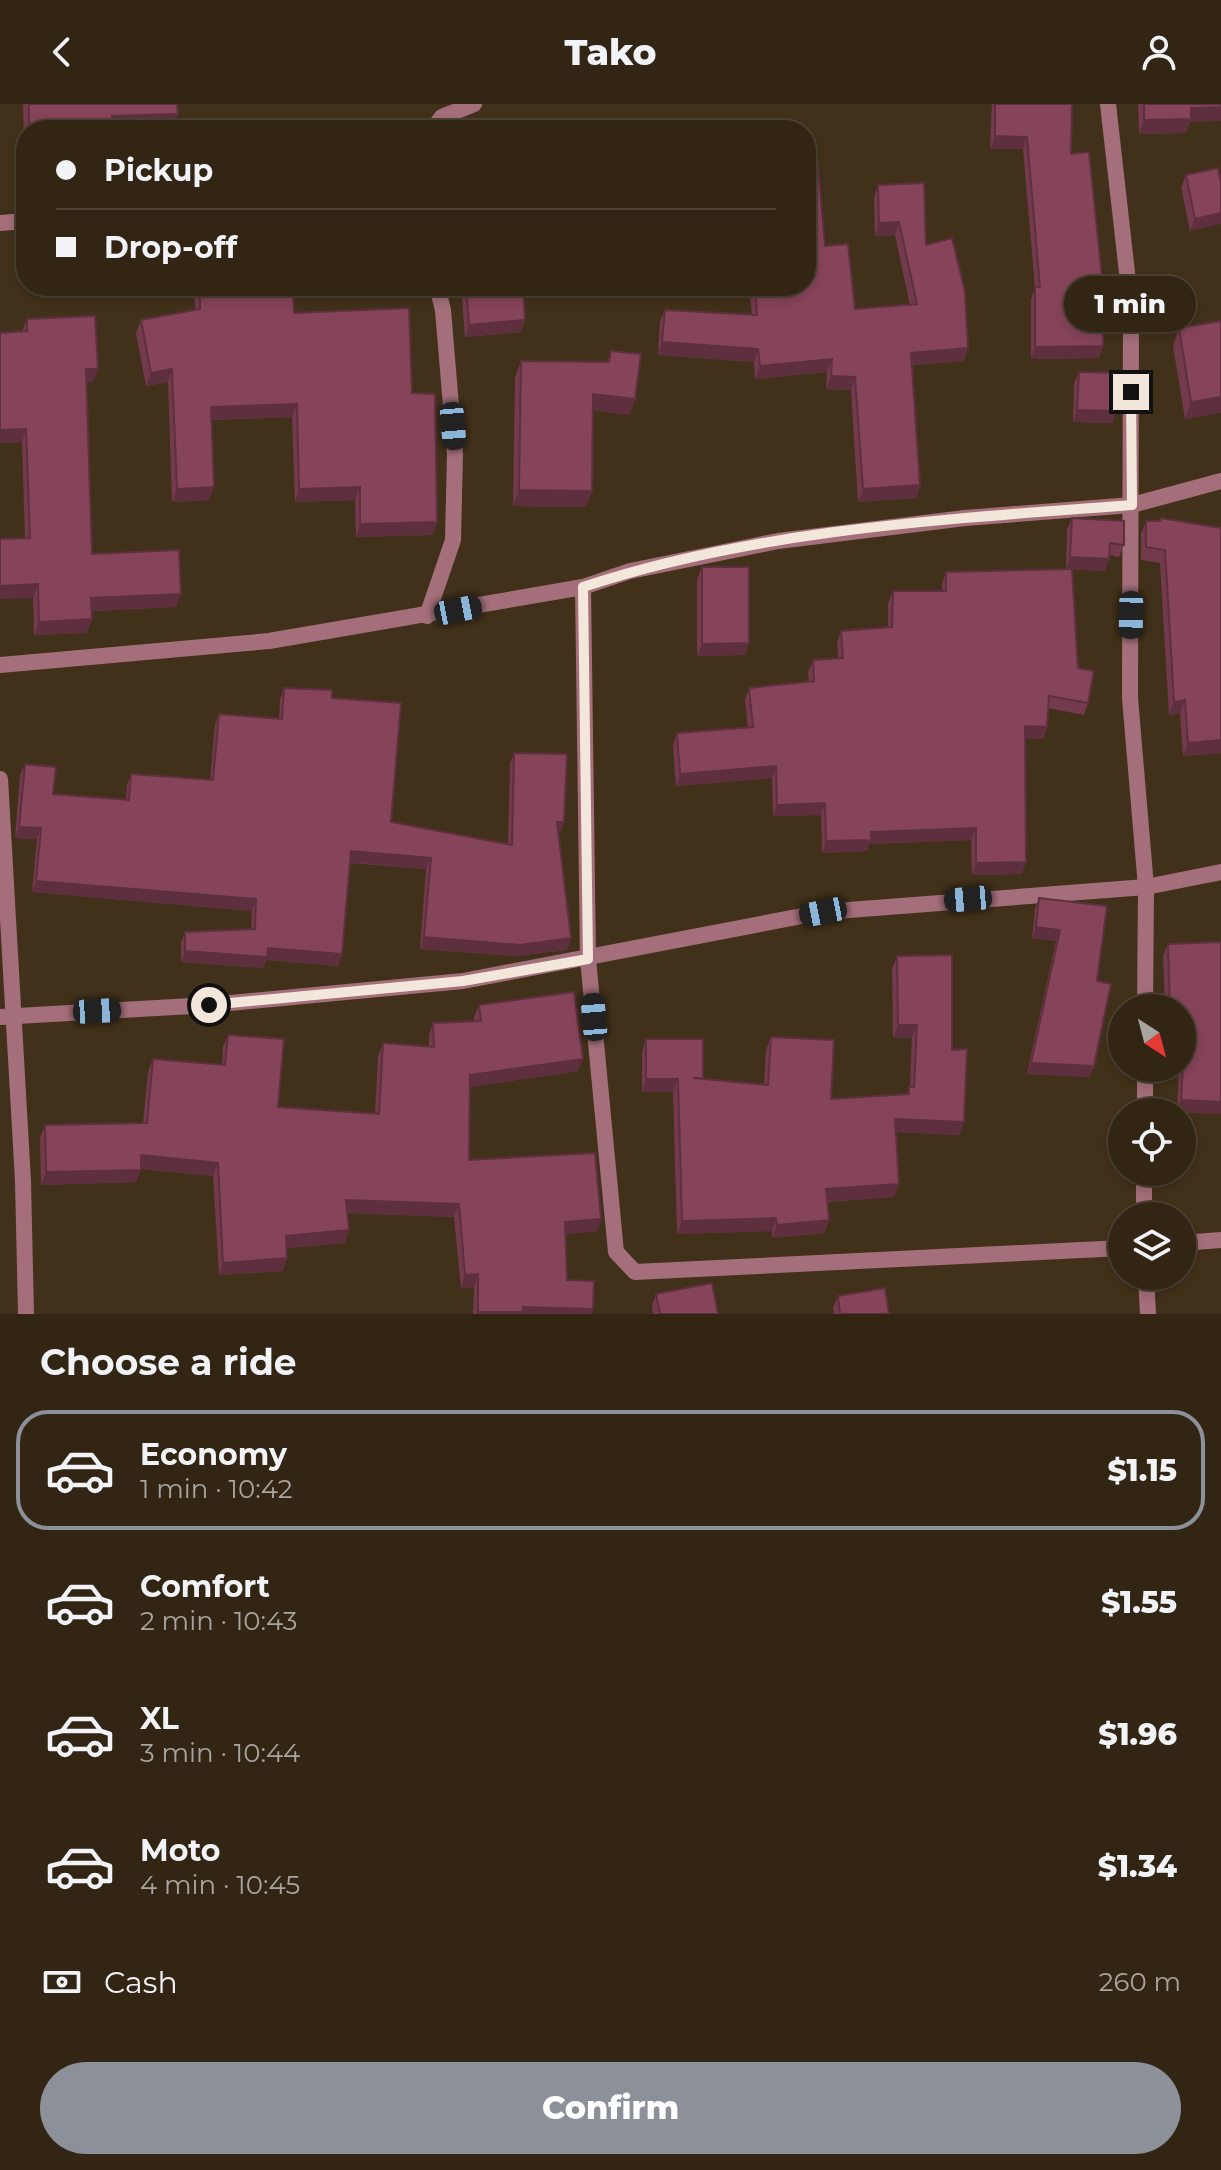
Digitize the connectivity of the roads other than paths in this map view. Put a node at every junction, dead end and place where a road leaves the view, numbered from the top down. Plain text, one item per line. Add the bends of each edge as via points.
1 (474, 104) edge
2 (1108, 104) edge
3 (440, 120) edge
4 (440, 296) edge
5 (1221, 481) edge
6 (1132, 505) junction
7 (583, 587) junction
8 (427, 616) junction
9 (0, 665) edge
10 (0, 779) edge
11 (1221, 872) edge
12 (1146, 887) junction
13 (588, 959) junction
14 (1145, 994) edge
15 (7, 1016) edge
16 (1221, 1240) edge
17 (1196, 1242) edge
18 (1108, 1249) edge
19 (1147, 1290) edge
20 (26, 1314) edge
21 (1148, 1314) edge

1 - 3 street
2 - 6 street via 1131,308
4 - 8 street via 455,454 453,540
5 - 6 street
6 - 7 street via 778,541 630,571
6 - 12 street via 1130,698
7 - 8 street
7 - 13 street
8 - 9 street via 269,641
10 - 15 street
11 - 12 street
12 - 13 street via 823,912
12 - 14 street
13 - 15 street via 447,983 209,1005
13 - 18 street via 616,1252 635,1272
15 - 20 street
16 - 17 street
19 - 21 street

